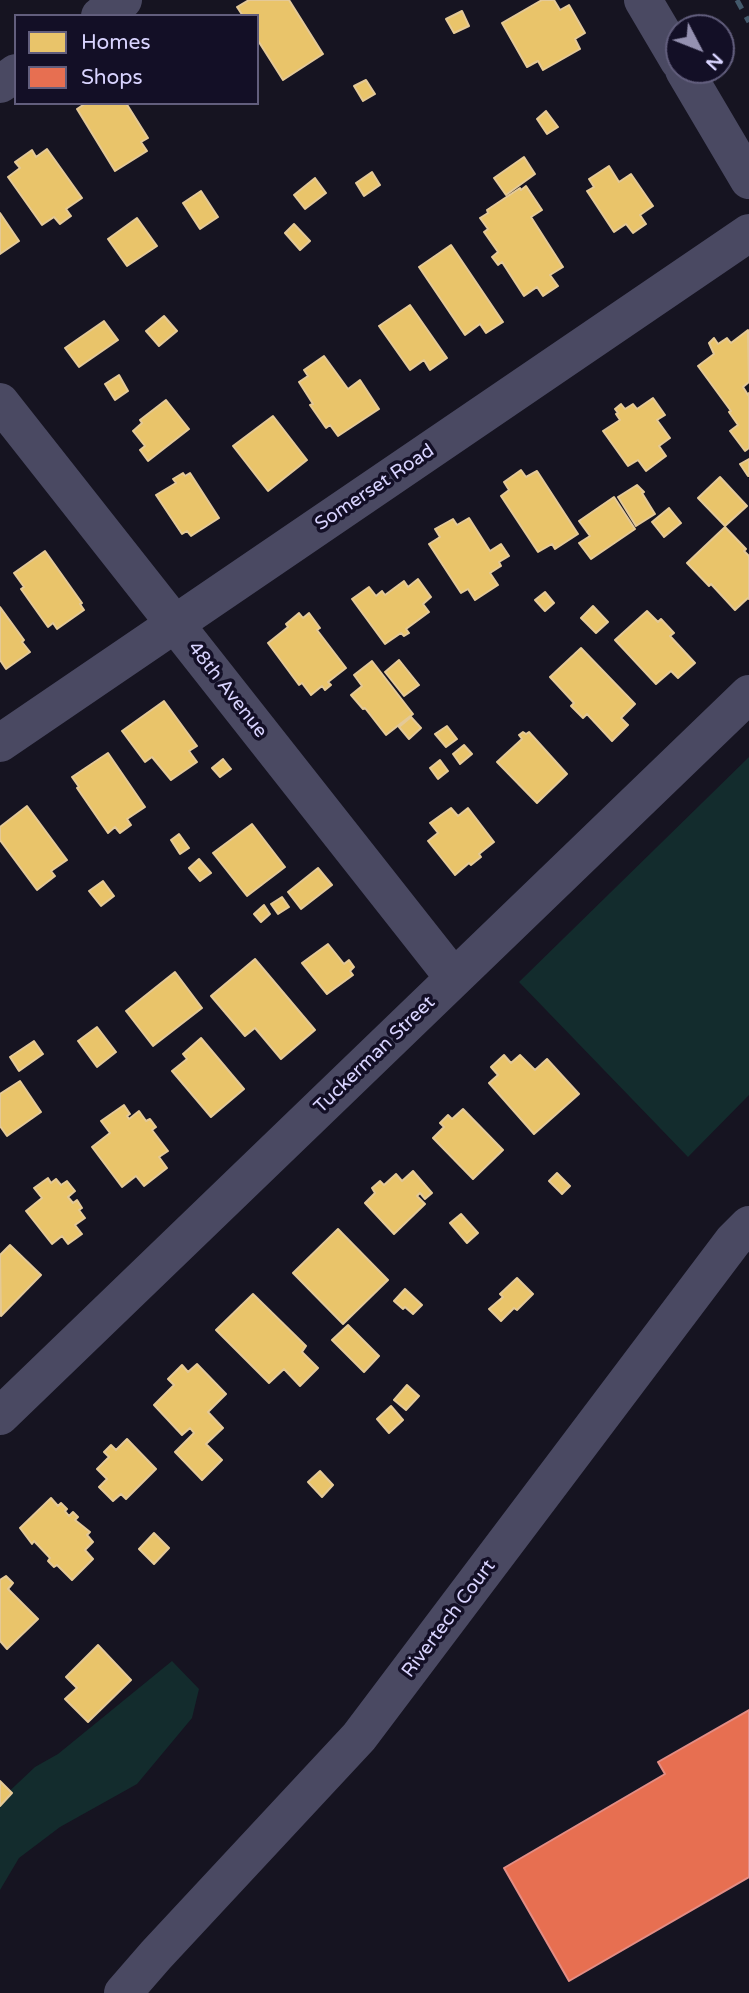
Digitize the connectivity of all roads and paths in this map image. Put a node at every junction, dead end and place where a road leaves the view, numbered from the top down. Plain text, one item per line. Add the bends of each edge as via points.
1 (123, 0) edge
2 (643, 0) edge
3 (103, 14) edge
4 (665, 37) edge
5 (692, 84) edge
6 (749, 180) edge
7 (749, 233) edge
8 (0, 402) edge
9 (175, 624) junction
10 (749, 694) edge
11 (0, 743) edge
12 (454, 978) junction
13 (749, 1225) edge
14 (0, 1416) edge
15 (123, 1993) edge

1 - 3 street
2 - 4 street
5 - 6 street
7 - 9 street, Somerset Road
8 - 9 street, 48th Avenue
9 - 11 street, Somerset Road
9 - 12 street, 48th Avenue
10 - 12 street, Tuckerman Street
12 - 14 street, Tuckerman Street
13 - 15 street, Rivertech Court via 359,1737

